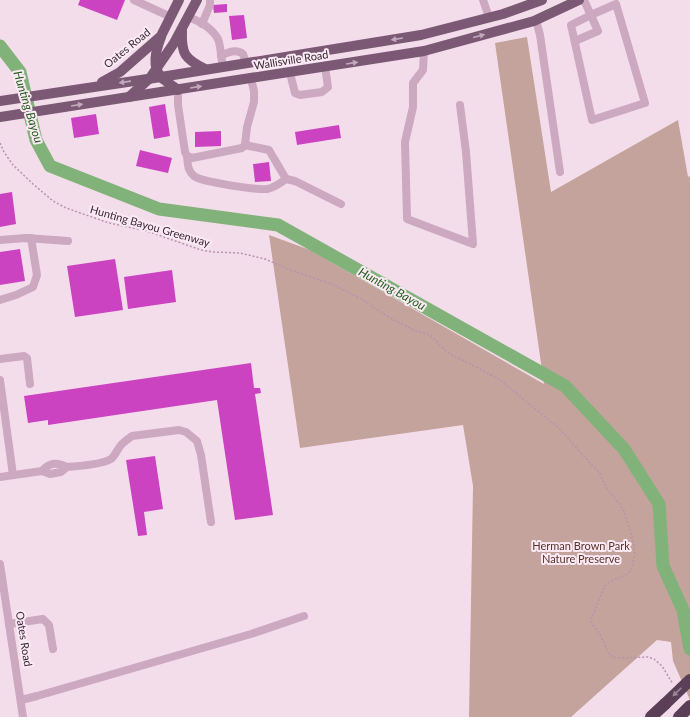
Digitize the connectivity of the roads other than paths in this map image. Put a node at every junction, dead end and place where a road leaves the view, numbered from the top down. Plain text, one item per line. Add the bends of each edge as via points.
1 (134, 0) edge
2 (179, 0) edge
3 (197, 0) edge
4 (210, 0) edge
5 (483, 0) edge
6 (542, 0) edge
7 (579, 0) edge
8 (584, 0) edge
9 (559, 4) edge
10 (591, 15) junction
11 (171, 17) junction
12 (188, 17) junction
13 (489, 17) junction
14 (536, 20) junction
15 (202, 24) junction
16 (182, 28) junction
17 (494, 32) junction
18 (421, 35) junction
19 (162, 36) junction
20 (576, 41) junction
21 (424, 51) junction
22 (221, 56) junction
23 (280, 58) junction
24 (246, 63) junction
25 (223, 67) junction
26 (325, 67) junction
27 (205, 69) junction
28 (159, 73) junction
29 (287, 73) junction
30 (150, 78) junction
31 (251, 78) junction
32 (94, 87) junction
33 (178, 90) junction
34 (130, 97) junction
35 (1, 101) edge
36 (460, 105) dead end
37 (2, 117) edge
38 (245, 145) junction
39 (187, 156) junction
40 (560, 172) dead end
41 (286, 179) junction
42 (341, 204) dead end
43 (31, 238) junction
44 (0, 240) edge
45 (68, 241) dead end
46 (0, 300) edge
47 (0, 359) edge
48 (0, 380) edge
49 (30, 384) dead end
50 (13, 475) junction
51 (0, 477) edge
52 (211, 522) dead end
53 (0, 564) edge
54 (304, 616) dead end
55 (9, 624) junction
56 (53, 649) dead end
57 (690, 680) edge
58 (21, 700) junction
59 (690, 706) edge
60 (23, 717) edge
61 (651, 717) edge
62 (679, 717) edge

1 - 11 street
2 - 11 main road, Oates Road
3 - 12 main road
4 - 15 street
5 - 13 street
6 - 13 main road, Wallisville Road
7 - 9 main road, Wallisville Road
8 - 10 street
9 - 14 main road, Wallisville Road
10 - 20 street via 571,25
10 - 20 street via 598,31
10 - 20 street via 616,4 644,103 592,120
11 - 19 main road, Oates Road
12 - 15 street
12 - 16 main road
13 - 17 main road
13 - 18 main road, Wallisville Road
14 - 17 main road, Wallisville Road
14 - 40 street
15 - 22 street via 218,38
16 - 27 main road via 181,44 187,58
16 - 28 main road
21 -> 17 main road, Wallisville Road
18 - 21 main road
18 -> 23 main road, Wallisville Road
19 - 28 main road via 156,60
19 - 32 main road, Oates Road via 120,72
26 -> 21 main road, Wallisville Road
21 - 36 street via 423,70 413,83 413,107 404,142 407,219 473,244
22 - 24 street via 239,51
22 - 25 street
23 - 24 main road, Wallisville Road
23 - 29 main road
24 - 25 main road, Wallisville Road
25 - 27 main road, Wallisville Road
26 - 29 main road, Wallisville Road
26 - 29 street via 328,87 322,92 300,95 295,93
27 - 28 main road, Wallisville Road
28 - 30 main road
28 - 33 main road
29 - 31 main road, Wallisville Road
30 -> 32 main road
30 - 34 main road
33 -> 31 main road, Wallisville Road
31 - 38 street via 254,102
32 - 35 main road
33 - 34 main road, Wallisville Road
33 - 39 street via 178,105
37 -> 34 main road, Wallisville Road
38 - 39 street via 242,148 192,158
38 - 41 street via 269,150
39 - 41 street via 188,169 195,176 218,183 267,189
41 - 42 street
43 - 44 street
43 - 45 street
43 - 46 street via 37,275 33,287
47 - 49 street via 25,356
48 - 50 street
50 - 51 street
50 - 52 street via 42,471 50,474 61,472 67,467 107,461 121,444 132,436 179,430 197,441
53 - 55 street, Oates Road
54 - 58 street via 251,634
55 - 56 street via 43,619 49,626
55 - 58 street, Oates Road
57 -> 61 highway, bridge
58 - 60 street, Oates Road
59 - 62 highway, bridge

